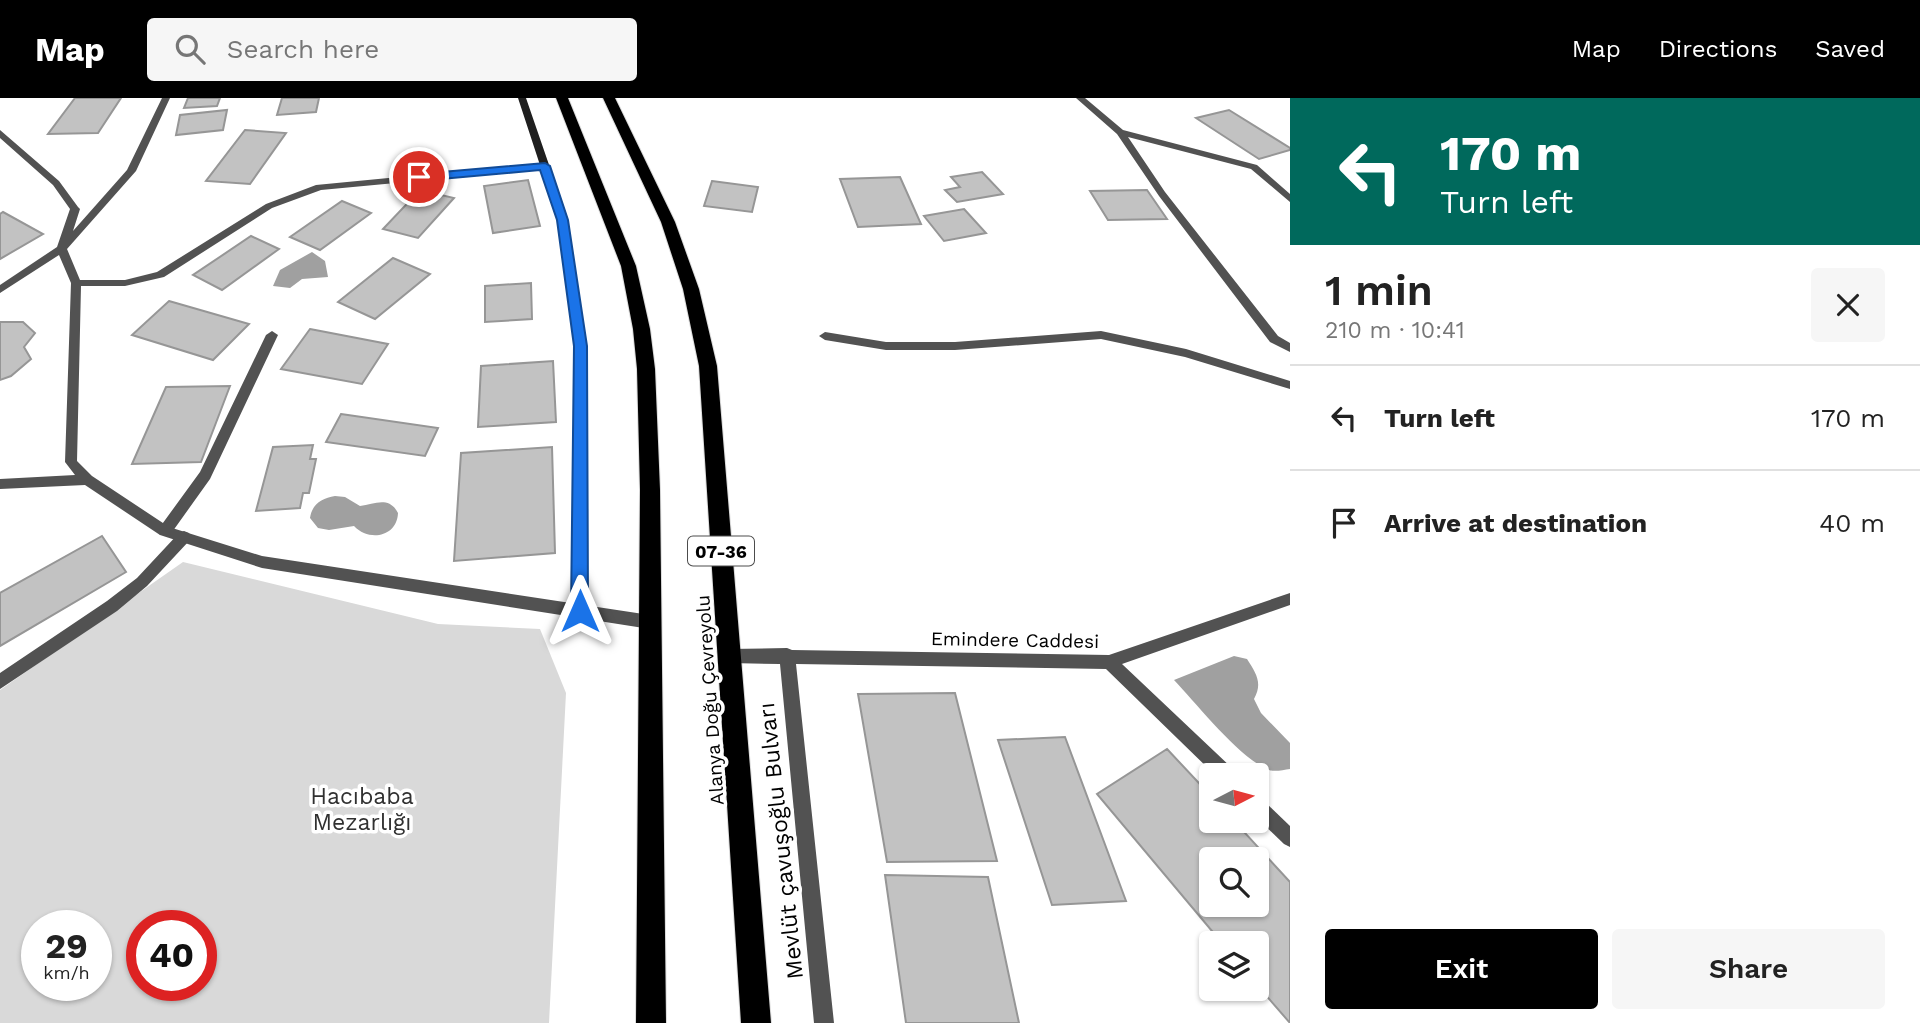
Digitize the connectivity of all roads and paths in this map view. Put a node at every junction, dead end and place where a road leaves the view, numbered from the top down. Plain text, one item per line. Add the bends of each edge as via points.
1 (166, 98) edge
2 (522, 98) edge
3 (562, 98) edge
4 (608, 98) edge
5 (1080, 98) edge
6 (1120, 132) junction
7 (0, 133) edge
8 (545, 166) junction
9 (1290, 199) edge
10 (62, 249) junction
11 (76, 284) junction
12 (0, 290) edge
13 (272, 335) dead end
14 (825, 336) dead end
15 (1290, 348) edge
16 (1290, 385) edge
17 (87, 480) junction
18 (0, 485) edge
19 (165, 531) junction
20 (184, 537) junction
21 (1290, 599) edge
22 (580, 611) junction
23 (650, 622) junction
24 (787, 655) junction
25 (729, 656) junction
26 (1109, 662) junction
27 (0, 682) edge
28 (1214, 763) edge
29 (1269, 817) edge
30 (1290, 838) edge
31 (651, 1023) edge
32 (756, 1023) edge
33 (824, 1023) edge

1 - 10 street via 131,171
2 - 8 street
3 - 23 highway via 612,219 635,291 646,372
4 - 25 highway, Alanya Doğu Çevreyolu / 07-36 via 668,222 691,289 705,353
5 - 6 street
6 - 9 street via 1254,167
6 - 15 street via 1274,339
7 - 10 street via 56,183 75,209
8 - 11 street via 319,187 268,206 160,275 125,283
8 - 22 street via 563,220 581,346
10 - 11 street
10 - 12 street
11 - 17 street via 71,462
13 - 19 street via 205,475
14 - 16 street via 886,346 955,346 1101,335 1185,353
17 - 18 street
17 - 19 street
19 - 20 street
20 - 22 street via 262,562
20 - 27 street via 142,582
21 - 26 street, Emindere Caddesi
22 - 23 street
23 - 31 highway
24 - 25 street, Emindere Caddesi
24 - 26 street, Emindere Caddesi
24 - 33 street, Mevlüt çavuşoğlu Bulvarı
25 - 32 highway, Alanya Doğu Çevreyolu / 07-36
26 - 28 street
29 - 30 street

